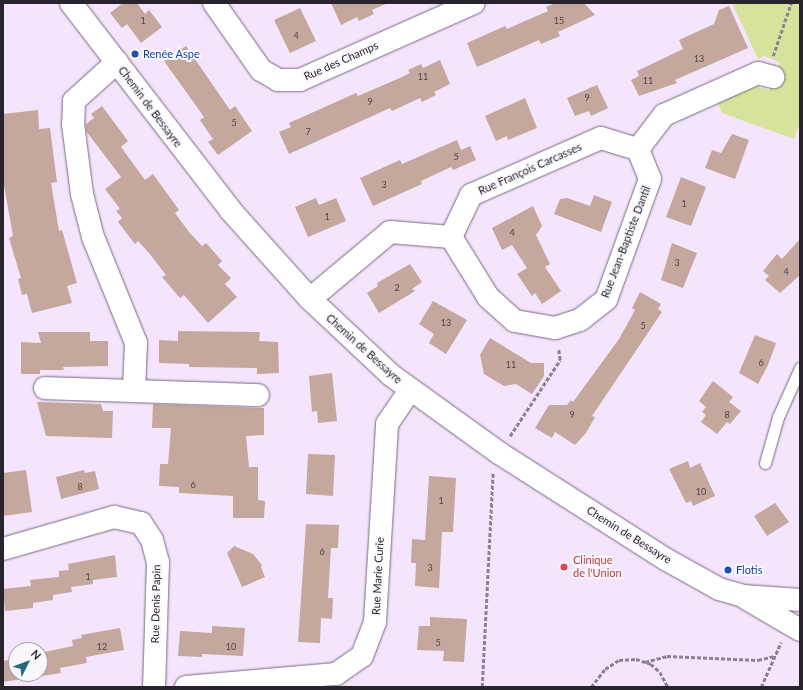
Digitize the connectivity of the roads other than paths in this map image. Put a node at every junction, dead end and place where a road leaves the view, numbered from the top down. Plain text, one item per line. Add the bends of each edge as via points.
1 (71, 3) edge
2 (214, 3) edge
3 (474, 3) edge
4 (117, 62) junction
5 (770, 76) road end
6 (638, 149) junction
7 (451, 237) junction
8 (310, 299) junction
9 (800, 368) edge
10 (45, 388) dead end
11 (410, 390) junction
12 (134, 391) junction
13 (258, 395) dead end
14 (765, 463) dead end
15 (3, 549) edge
16 (743, 596) junction
17 (800, 600) edge
18 (792, 634) edge
19 (154, 687) edge
20 (186, 687) edge

1 - 4 street, Chemin de Bessayre
2 - 3 street, Rue des Champs via 261,70 278,80 300,80
4 - 8 street, Chemin de Bessayre via 231,211
4 - 12 street via 74,101 73,124 82,194 93,237 135,339
5 - 6 street via 758,73 664,115
6 - 7 street, Rue François Carcasses via 601,138 471,195
6 - 7 street, Rue Jean-Baptiste Dantil via 650,179 606,300 580,320 555,328 514,321 488,297
7 - 8 street via 390,232
8 - 11 street, Chemin de Bessayre
9 - 14 lane via 783,404
10 - 12 street
11 - 16 street, Chemin de Bessayre via 499,453 667,560 719,589
11 - 20 street, Rue Marie Curie via 387,424 375,622 362,656 336,674
12 - 13 street
15 - 19 street, Rue Denis Papin via 114,517 140,523 152,540 158,562
16 - 17 street, Chemin de Bessayre
16 - 18 street, Chemin de Bessayre

